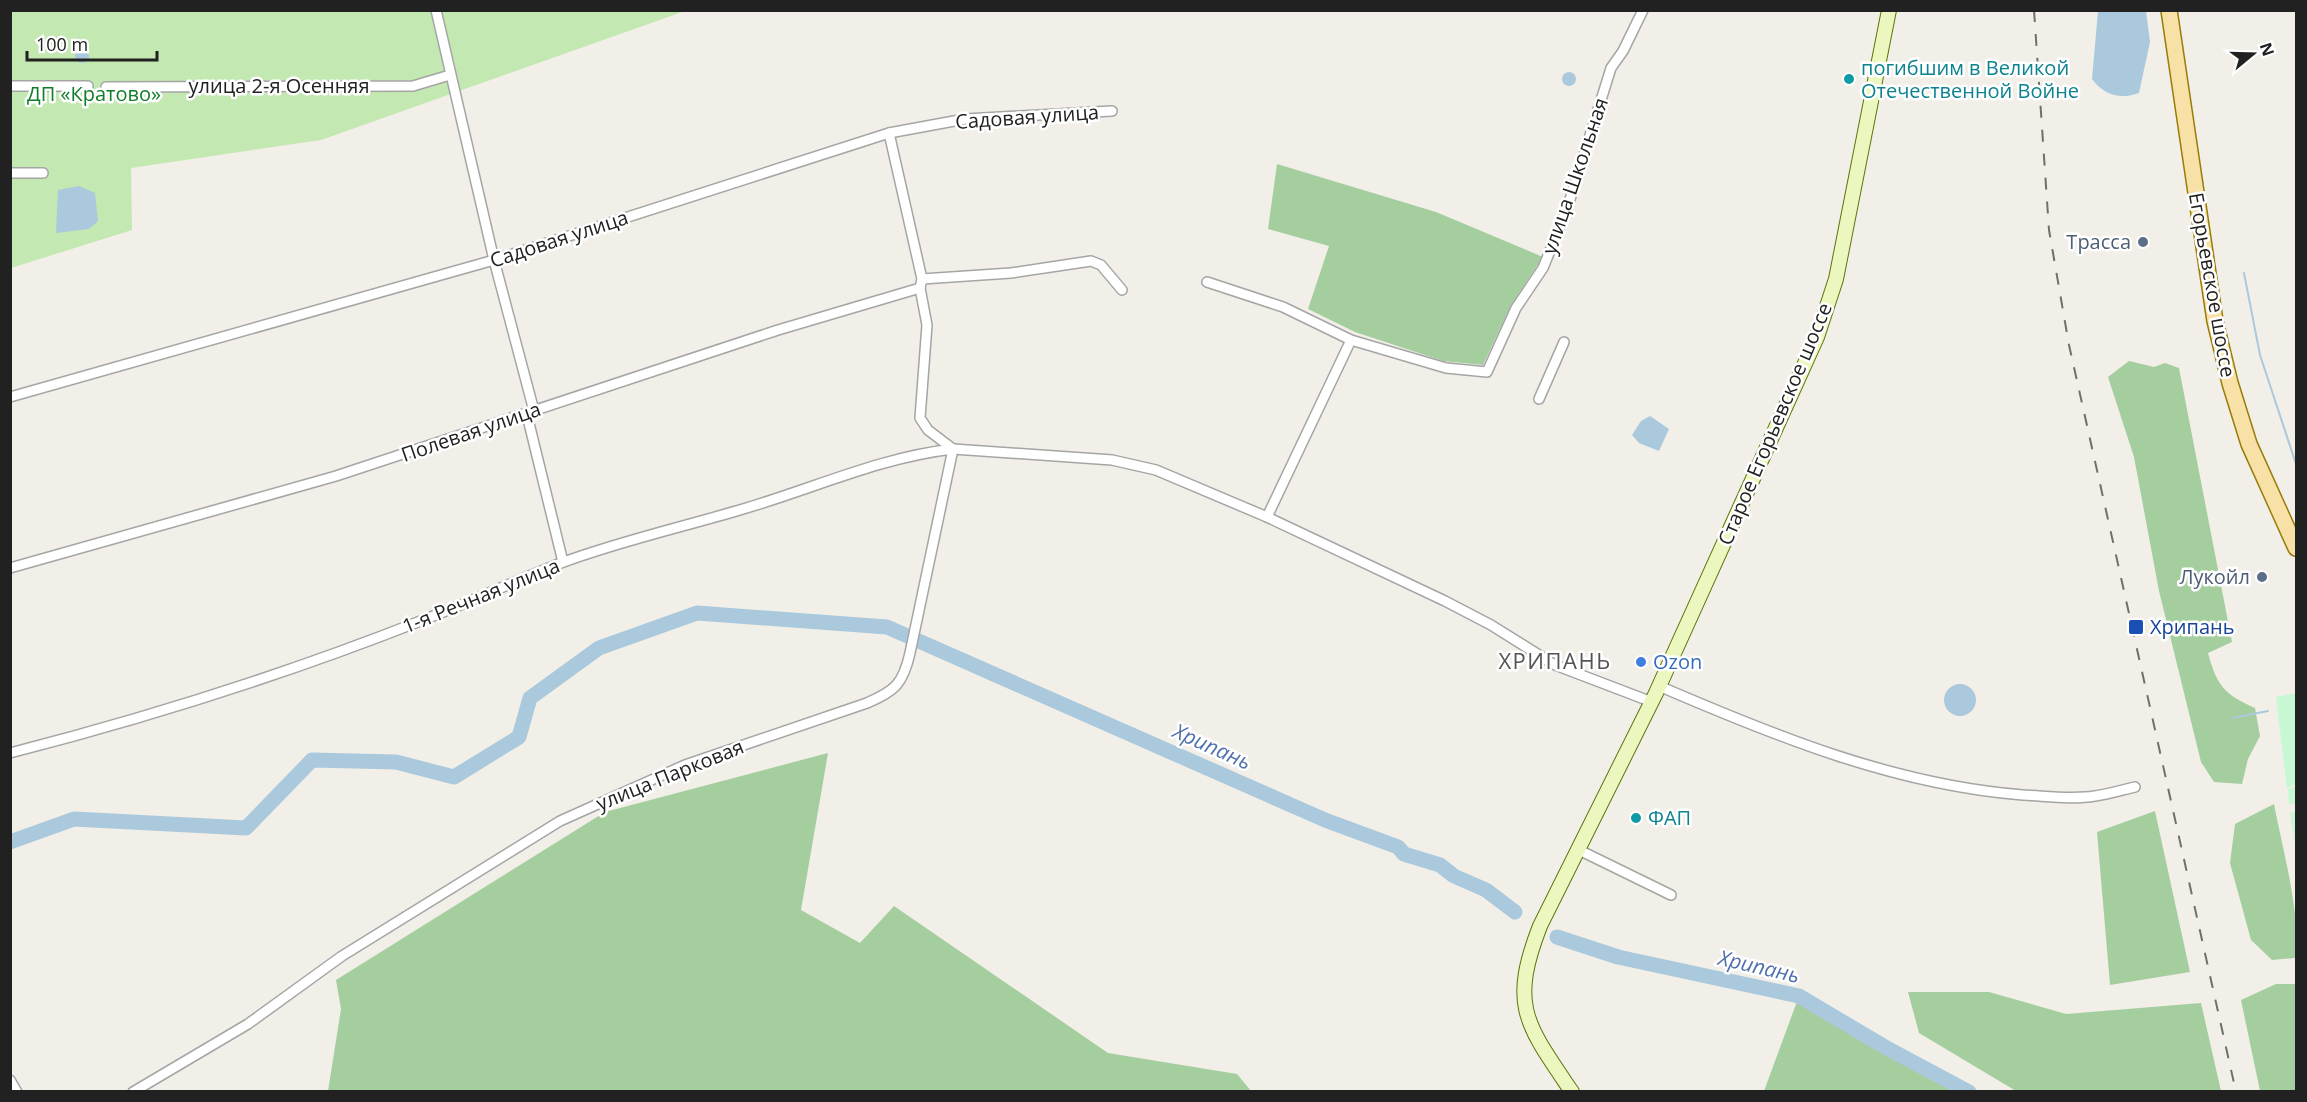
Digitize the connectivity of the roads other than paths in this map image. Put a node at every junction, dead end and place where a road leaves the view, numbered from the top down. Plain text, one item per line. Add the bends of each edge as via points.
1 (436, 10) edge
2 (1643, 10) edge
3 (1889, 10) edge
4 (2169, 10) edge
5 (450, 75) junction
6 (10, 86) edge
7 (88, 86) dead end
8 (106, 87) dead end
9 (1112, 111) dead end
10 (889, 133) junction
11 (10, 173) edge
12 (43, 173) dead end
13 (494, 260) junction
14 (1207, 282) dead end
15 (921, 283) junction
16 (1122, 290) dead end
17 (1351, 340) junction
18 (1564, 342) dead end
19 (10, 397) edge
20 (1539, 399) dead end
21 (530, 413) junction
22 (953, 449) junction
23 (1267, 517) junction
24 (2296, 548) edge
25 (563, 562) junction
26 (10, 568) edge
27 (1659, 686) junction
28 (1652, 702) junction
29 (10, 753) edge
30 (2135, 787) dead end
31 (1579, 850) junction
32 (1671, 895) dead end
33 (10, 1080) edge
34 (17, 1092) edge
35 (134, 1092) edge
36 (1572, 1092) edge

1 - 5 street
2 - 17 street, улица Школьная via 1611,68 1567,209 1543,268 1516,308 1487,372 1446,368
3 - 27 main road, Старое Егорьевское шоссе via 1836,279 1826,310
4 - 24 main road, Егорьевское шоссе via 2215,321 2249,444
5 - 8 street, улица 2-я Осенняя via 413,86
5 - 13 street
6 - 7 street
9 - 10 street, Садовая улица via 965,119
10 - 13 street, Садовая улица
10 - 15 street
11 - 12 street
13 - 19 street, Садовая улица
13 - 21 street
14 - 17 street via 1282,307
15 - 16 street, Полевая улица via 1091,261 1101,264
15 - 21 street, Полевая улица
15 - 22 street via 927,325 920,418 928,430
17 - 23 street
18 - 20 street
21 - 25 street
21 - 26 street, Полевая улица via 336,476
22 - 23 street, 1-я Речная улица via 1048,453 1123,462 1183,479
22 - 25 street, 1-я Речная улица via 931,451 860,471
22 - 35 street, улица Парковая via 906,671 892,692 685,765 560,821 342,956 249,1024
23 - 28 street, 1-я Речная улица via 1491,625 1555,665
25 - 29 street, 1-я Речная улица via 421,621 292,668
27 - 28 main road, Старое Егорьевское шоссе
27 - 30 street via 1756,728 1906,776 1981,791 2071,797
28 - 31 main road, Старое Егорьевское шоссе
31 - 32 street
31 - 36 main road, Старое Егорьевское шоссе via 1540,926 1527,960 1523,987 1527,1017
33 - 34 street

